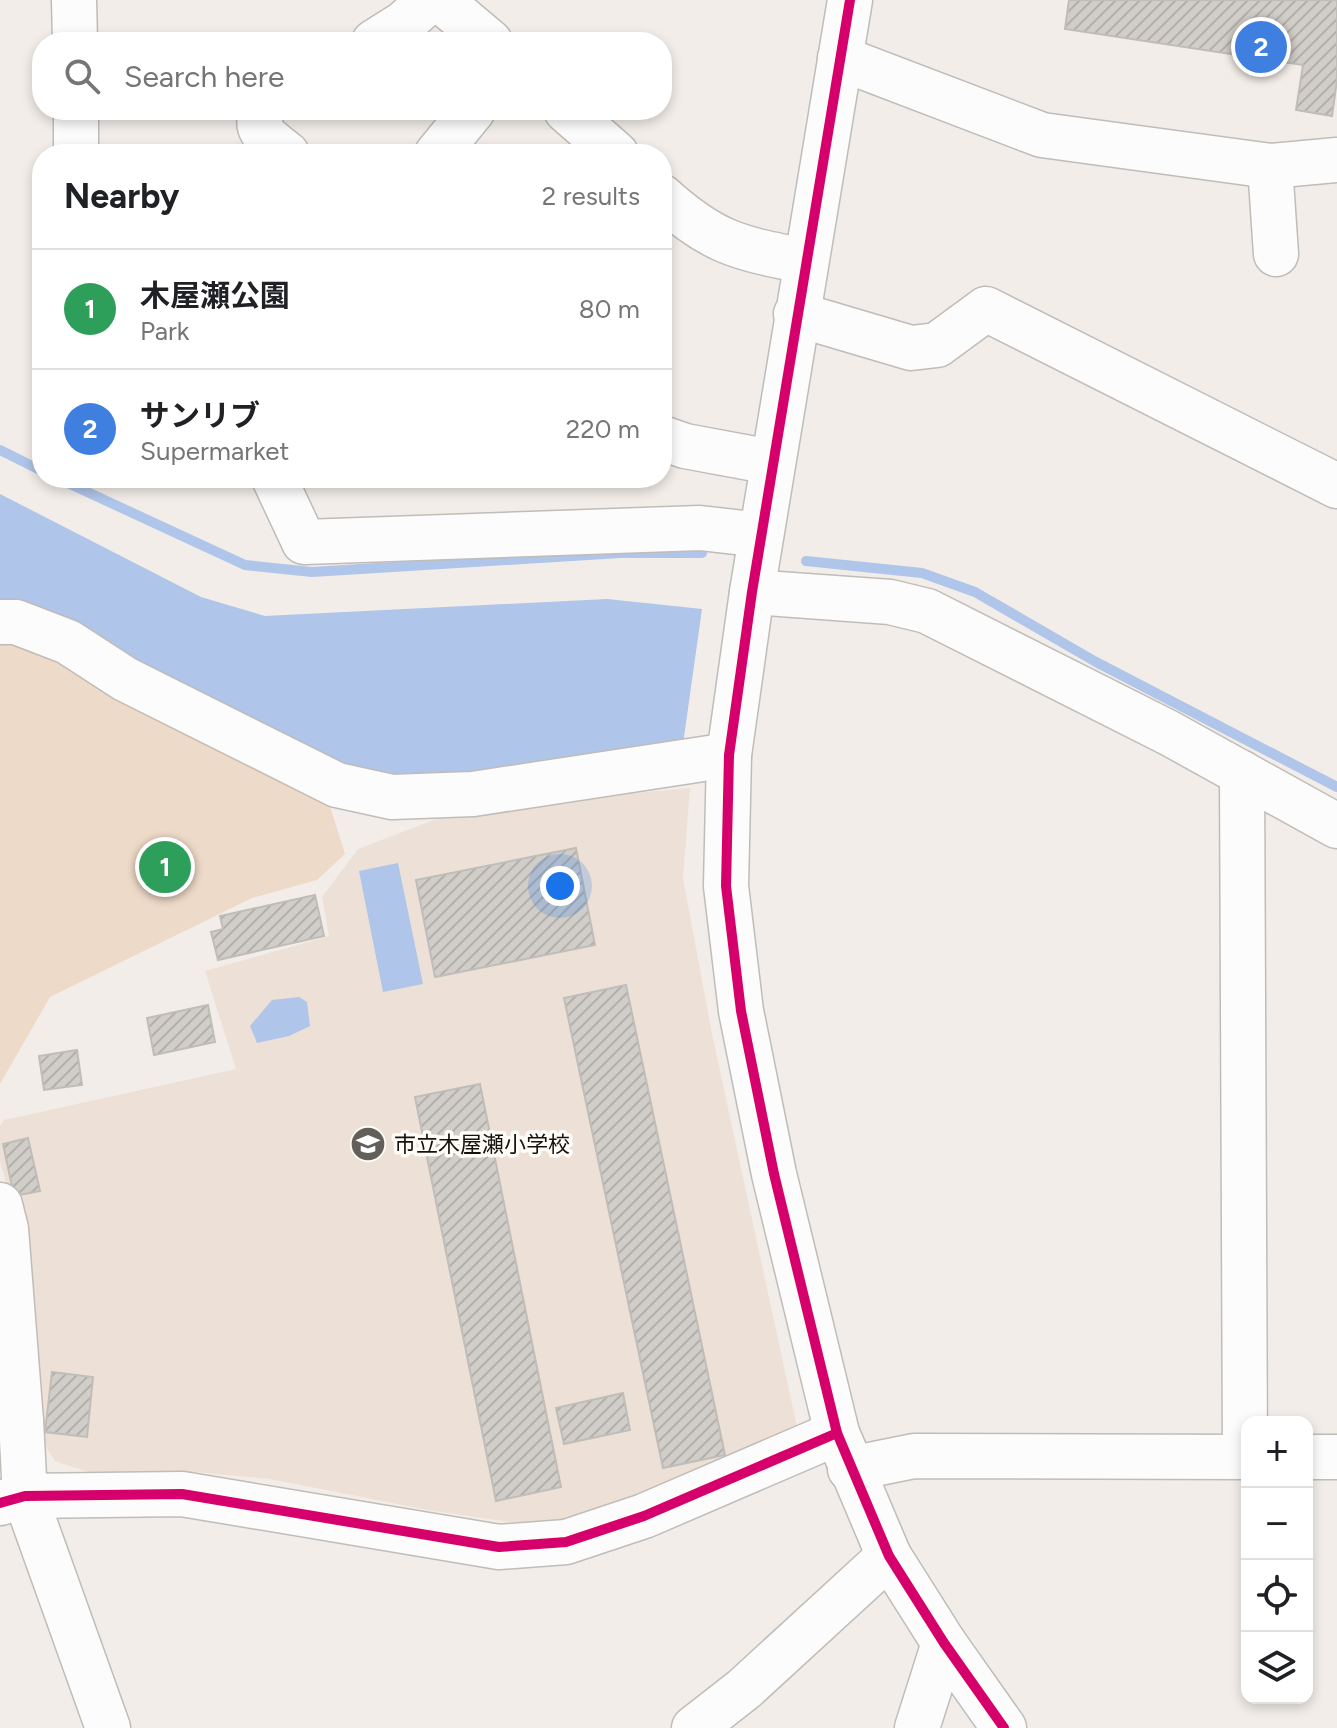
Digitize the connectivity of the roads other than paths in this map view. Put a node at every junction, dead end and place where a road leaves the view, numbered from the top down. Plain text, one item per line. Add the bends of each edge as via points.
1 (74, 0) edge
2 (430, 0) edge
3 (440, 0) edge
4 (850, 0) edge
5 (75, 32) edge
6 (390, 32) edge
7 (478, 32) edge
8 (840, 58) junction
9 (76, 120) edge
10 (258, 120) edge
11 (465, 120) edge
12 (577, 120) edge
13 (76, 144) edge
14 (275, 144) edge
15 (445, 144) edge
16 (605, 144) edge
17 (1337, 160) edge
18 (1270, 166) junction
19 (672, 205) edge
20 (1276, 254) dead end
21 (805, 261) junction
22 (796, 314) junction
23 (672, 441) edge
24 (772, 462) junction
25 (1337, 486) edge
26 (279, 488) edge
27 (761, 535) junction
28 (752, 592) junction
29 (0, 622) edge
30 (729, 755) junction
31 (1242, 773) junction
32 (1337, 826) edge
33 (0, 1205) edge
34 (10, 1415) edge
35 (1246, 1416) edge
36 (843, 1451) junction
37 (1241, 1457) edge
38 (1313, 1457) edge
39 (1337, 1457) edge
40 (12, 1499) edge
41 (889, 1556) junction
42 (944, 1643) junction
43 (108, 1728) edge
44 (694, 1728) edge
45 (917, 1728) edge
46 (1004, 1728) edge

1 - 5 street
2 - 6 street
3 - 7 street
4 - 8 street
8 - 18 street via 1042,135
8 - 21 street
9 - 13 street
10 - 14 street via 259,131
11 - 15 street
12 - 16 street
17 - 18 street
18 - 20 street
19 - 21 street via 715,239
21 - 22 street
22 - 24 street
22 - 25 street via 911,348 937,345 986,309
23 - 24 street
24 - 27 street
26 - 27 street via 304,542 700,528
27 - 28 street
28 - 30 street
28 - 31 street via 890,602 927,611
29 - 30 street via 16,622 68,642 125,679 337,785 392,797 473,794
30 - 36 street via 726,886 741,1011 774,1174
31 - 32 street
31 - 35 street
33 - 34 street via 6,1229
34 - 40 street
36 - 37 street
36 - 40 street via 566,1542 512,1546 182,1494
36 - 41 street
38 - 39 street
40 - 43 street
41 - 42 street
41 - 44 street
42 - 45 street
42 - 46 street

